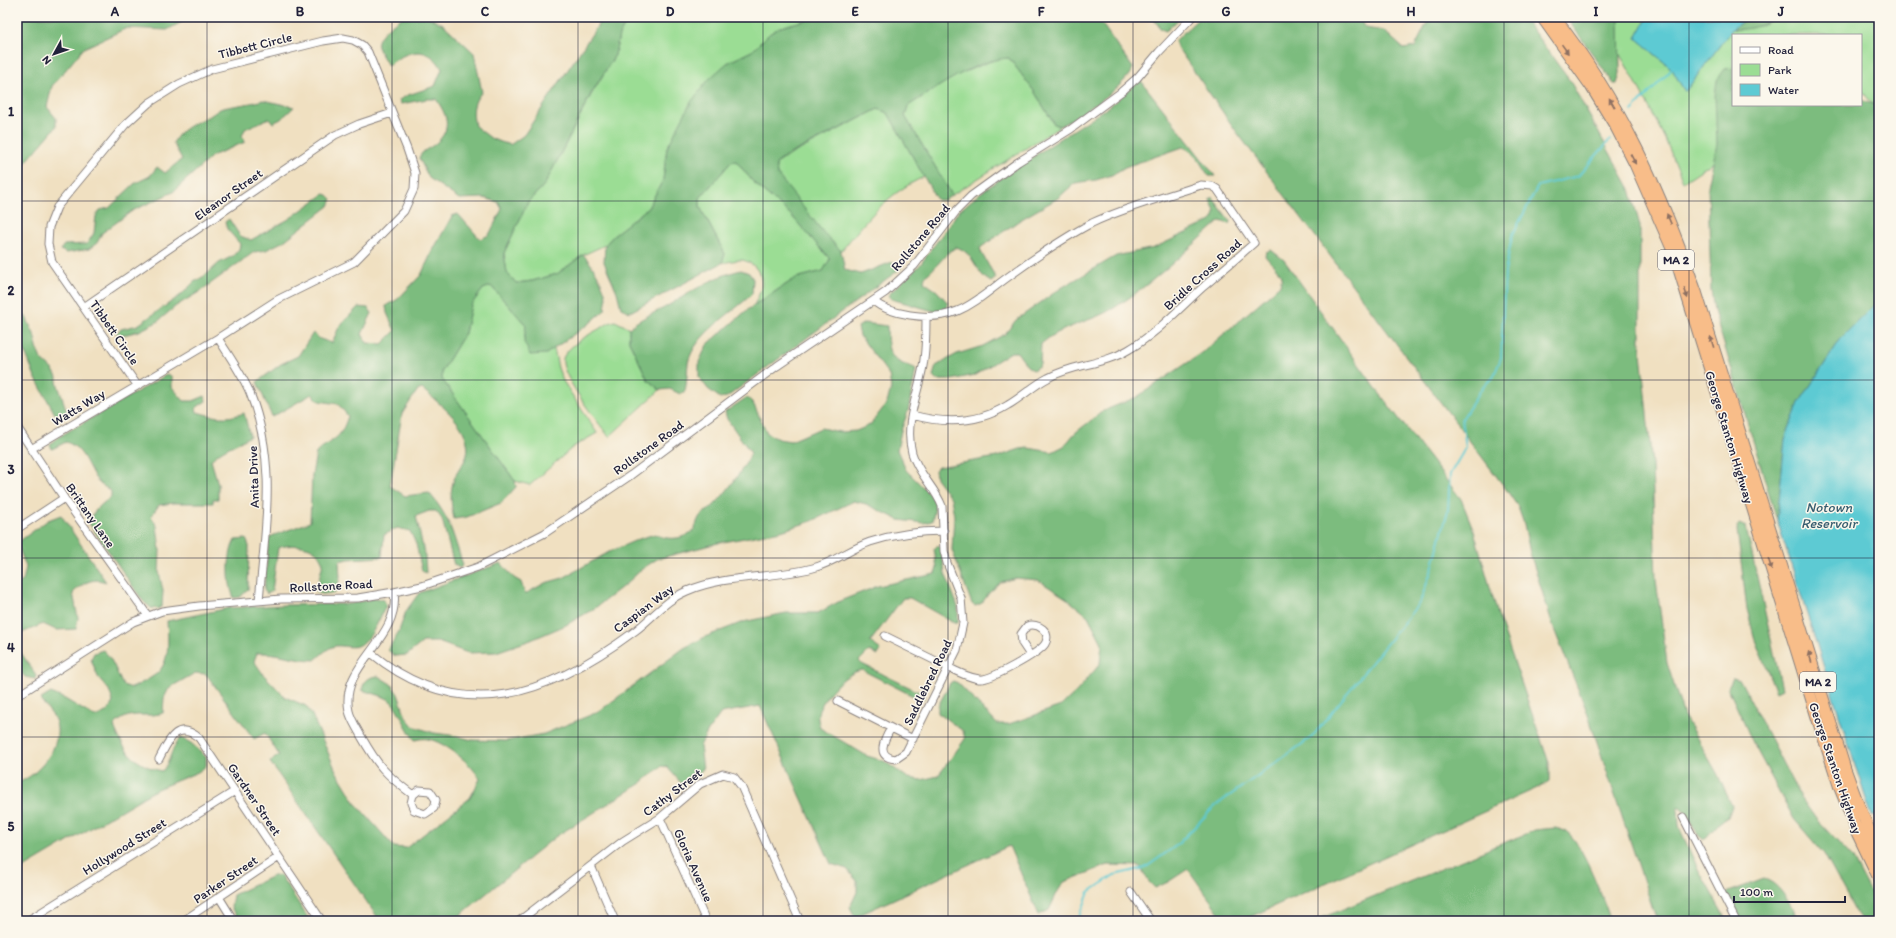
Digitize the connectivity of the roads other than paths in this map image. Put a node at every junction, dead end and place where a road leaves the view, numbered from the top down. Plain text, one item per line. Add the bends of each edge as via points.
1 (1192, 17) edge
2 (1542, 17) edge
3 (1554, 17) edge
4 (392, 113) junction
5 (873, 301) junction
6 (84, 307) junction
7 (926, 317) junction
8 (218, 338) junction
9 (137, 385) junction
10 (912, 415) junction
11 (17, 427) edge
12 (31, 449) junction
13 (64, 498) junction
14 (17, 528) edge
15 (944, 531) junction
16 (394, 592) junction
17 (259, 601) junction
18 (148, 616) junction
19 (885, 636) dead end
20 (371, 653) junction
21 (1030, 655) dead end
22 (949, 668) junction
23 (17, 696) edge
24 (838, 701) dead end
25 (891, 728) junction
26 (913, 739) junction
27 (159, 759) dead end
28 (235, 791) junction
29 (413, 795) dead end
30 (1683, 817) dead end
31 (660, 818) junction
32 (1856, 828) joint
33 (1877, 842) edge
34 (279, 857) junction
35 (591, 866) junction
36 (1879, 876) edge
37 (1130, 892) dead end
38 (219, 897) junction
39 (522, 920) edge
40 (27, 921) edge
41 (183, 921) edge
42 (234, 921) edge
43 (322, 921) edge
44 (615, 921) edge
45 (706, 921) edge
46 (800, 921) edge
47 (1151, 921) edge
48 (1736, 921) edge

1 - 5 street, Rollstone Road via 1121,92 971,196 914,266
2 -> 32 highway, George Stanton Highway / MA 2 via 1591,86 1616,127 1674,253 1817,717
33 -> 3 highway, George Stanton Highway / MA 2 via 1861,811 1845,769 1675,232 1628,130 1604,88
4 - 6 street, Eleanor Street via 335,135
4 - 6 street, Tibbett Circle via 368,52 362,45 343,38 212,69 179,84 149,103 125,125 57,207 49,227 48,244 52,262
4 - 8 street, Tibbett Circle via 416,178 404,211 354,262 277,300
5 - 7 street, Bridle Cross Road via 887,309
5 - 16 street, Rollstone Road via 777,366 666,450 545,533 478,567 422,586
6 - 9 street, Tibbett Circle
7 - 10 street, Saddlebred Road via 923,367
7 - 10 street, Bridle Cross Road via 941,316 974,304 1027,263 1092,224 1201,185 1212,186 1217,190 1254,243 1164,324 1128,350 1104,360 1065,370 1048,378 1007,406 979,417 956,422
8 - 9 street, Tibbett Circle
8 - 17 street, Anita Drive via 250,393 265,446 268,495
9 - 12 street, Watts Way
10 - 15 street, Saddlebred Road via 912,452 920,472 940,500
11 - 12 street, Brittany Lane
12 - 13 street, Brittany Lane
13 - 14 street
13 - 18 street, Brittany Lane
15 - 20 street, Caspian Way via 869,543 814,568 724,581 685,591 635,631 572,671 552,682 517,693 470,696 444,691 400,674
15 - 22 street, Saddlebred Road via 944,551 963,610 961,639
16 - 17 street, Rollstone Road via 358,598
16 - 20 street via 394,612 380,642
17 - 18 street, Rollstone Road via 199,606 162,611
18 - 23 street, Rollstone Road via 132,622
19 - 22 street
20 - 29 street via 352,681 348,701 351,718 381,768
21 - 22 street via 988,679 969,677
22 - 26 street, Saddlebred Road
24 - 25 street
25 - 26 street
25 - 26 street, Saddlebred Road via 882,746 888,757 896,759 904,755
27 - 28 street, Gardner Street via 174,734 181,730 189,732 201,741
28 - 34 street, Gardner Street
28 - 40 street, Hollywood Street
30 - 48 street
31 - 35 street, Cathy Street via 623,841
31 - 45 street, Gloria Avenue
31 - 46 street, Cathy Street via 706,780 723,774 734,778 744,792
32 - 36 highway, George Stanton Highway / MA 2
34 - 38 street, Parker Street
34 - 43 street, Gardner Street
35 - 39 street, Cathy Street
35 - 44 street
37 - 47 street
38 - 41 street, Parker Street
38 - 42 street

